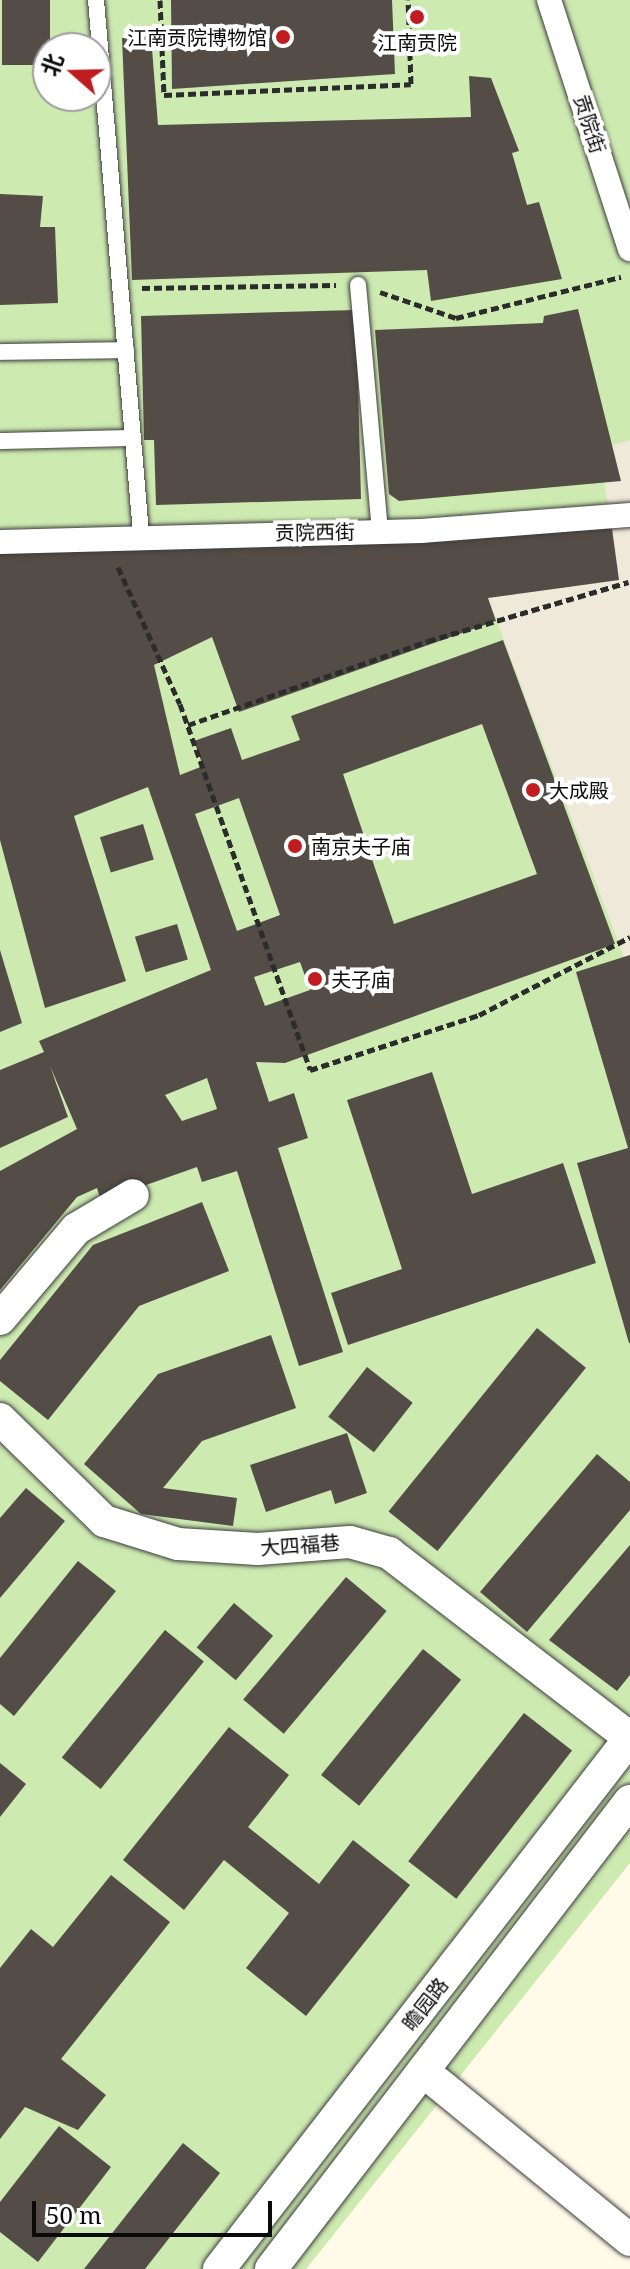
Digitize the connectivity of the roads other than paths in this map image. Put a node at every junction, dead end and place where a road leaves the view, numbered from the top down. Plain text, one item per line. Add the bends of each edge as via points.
1 (96, 0) edge
2 (549, 0) edge
3 (630, 249) edge
4 (358, 285) dead end
5 (126, 350) junction
6 (0, 352) edge
7 (133, 438) junction
8 (0, 441) edge
9 (630, 515) edge
10 (380, 531) junction
11 (141, 534) junction
12 (0, 542) edge
13 (133, 1195) dead end
14 (0, 1319) edge
15 (0, 1419) edge
16 (630, 1738) edge
17 (630, 1801) edge
18 (423, 2071) junction
19 (630, 2240) edge
20 (219, 2269) edge
21 (271, 2269) edge

1 - 5 lane
2 - 3 street, 贡院街
4 - 10 lane
5 - 6 lane
5 - 7 lane
7 - 8 lane
7 - 11 lane
9 - 10 street, 贡院西街
10 - 11 street, 贡院西街
11 - 12 street, 贡院西街
13 - 14 street via 76,1229
15 - 16 street, 大四福巷 via 104,1521 178,1544 258,1549 350,1542 389,1553
16 - 20 street, 瞻园路
17 - 18 street, 瞻园路
18 - 19 street
18 - 21 street, 瞻园路

